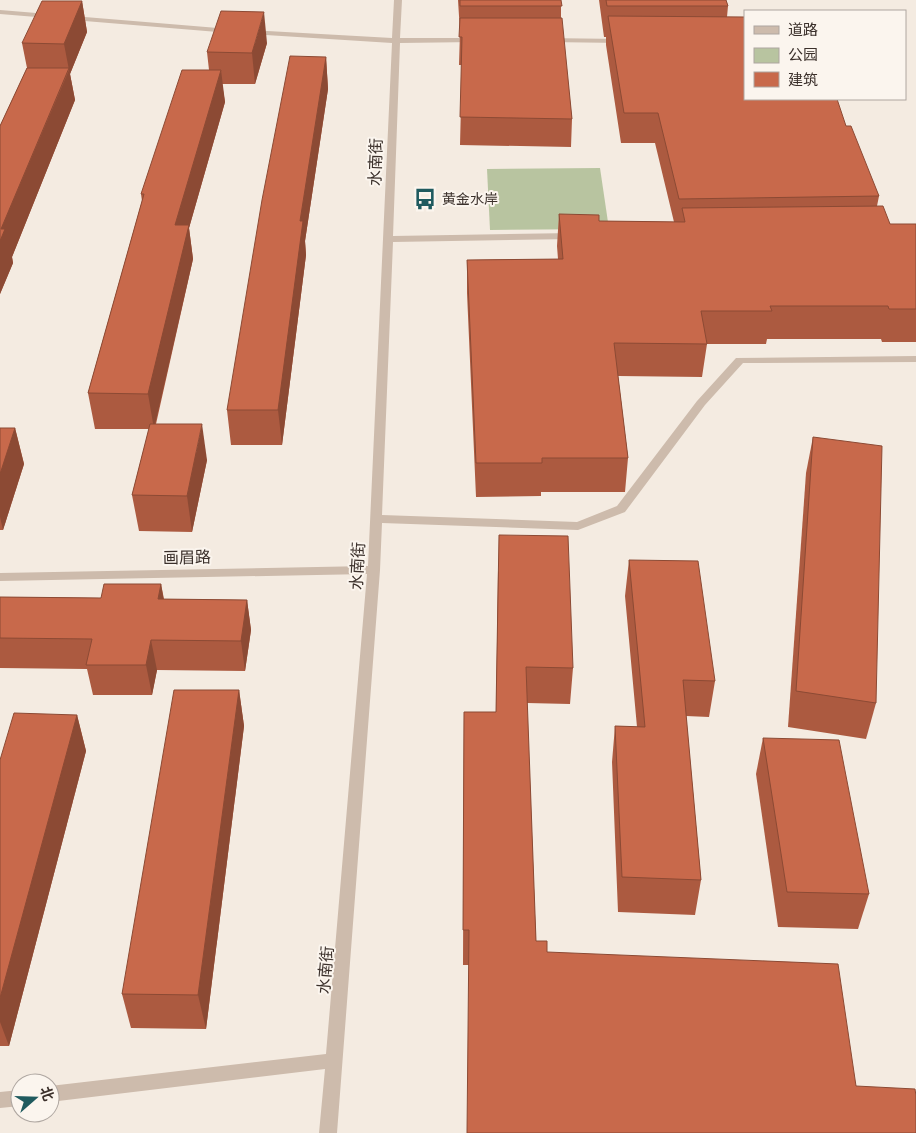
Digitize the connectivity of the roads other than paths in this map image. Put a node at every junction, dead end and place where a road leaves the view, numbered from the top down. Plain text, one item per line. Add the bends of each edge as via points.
1 (398, 0) edge
2 (0, 12) edge
3 (396, 40) junction
4 (487, 40) edge
5 (535, 40) edge
6 (632, 41) edge
7 (586, 236) edge
8 (388, 239) junction
9 (916, 359) edge
10 (376, 519) junction
11 (374, 570) junction
12 (0, 577) edge
13 (334, 1061) junction
14 (60, 1093) edge
15 (328, 1133) edge

1 - 3 street, 水南街
2 - 3 street via 275,34
3 - 4 street
3 - 8 street, 水南街
5 - 6 street
7 - 8 street
8 - 10 street, 水南街
9 - 10 street via 740,360 700,403 622,509 578,526
10 - 11 street, 水南街
11 - 12 street, 画眉路
11 - 13 street, 水南街
13 - 14 street
13 - 15 street, 水南街

